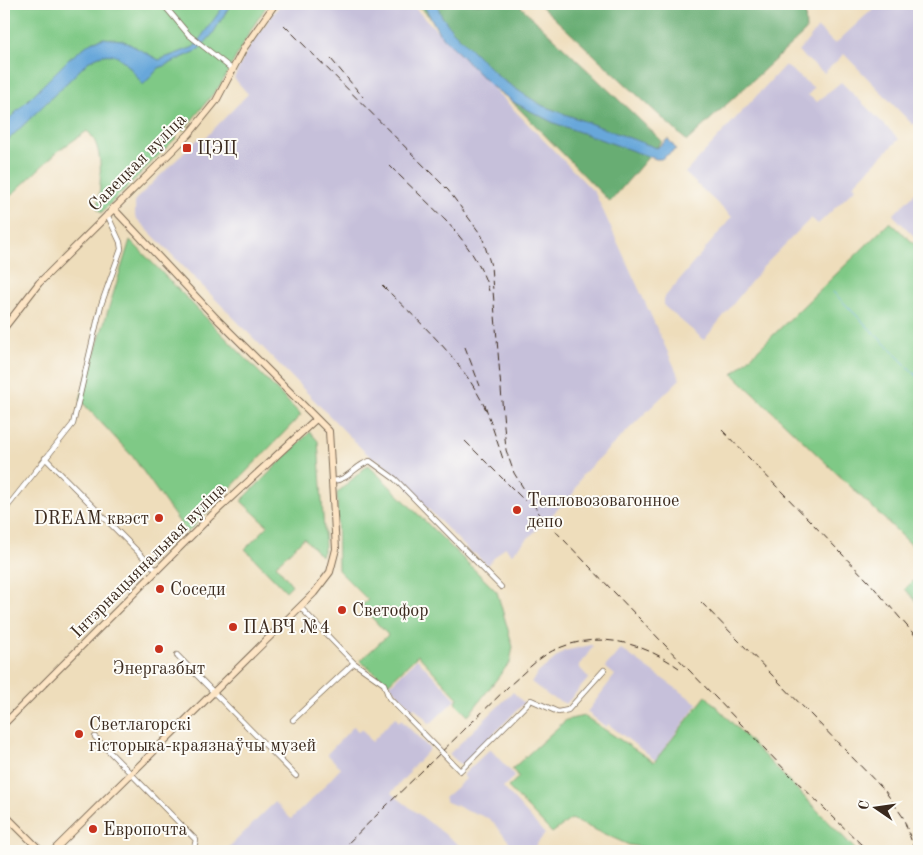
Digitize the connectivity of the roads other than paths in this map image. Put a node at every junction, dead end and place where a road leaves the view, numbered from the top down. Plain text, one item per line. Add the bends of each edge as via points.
1 (163, 4) edge
2 (275, 4) edge
3 (233, 70) junction
4 (113, 208) junction
5 (106, 214) junction
6 (4, 328) edge
7 (316, 419) junction
8 (45, 458) junction
9 (332, 481) junction
10 (4, 511) edge
11 (157, 571) junction
12 (501, 587) dead end
13 (300, 607) junction
14 (178, 655) dead end
15 (354, 663) junction
16 (604, 670) dead end
17 (214, 692) junction
18 (293, 720) dead end
19 (4, 724) edge
20 (95, 737) dead end
21 (132, 774) junction
22 (296, 776) dead end
23 (4, 814) edge
24 (41, 851) edge
25 (53, 851) edge
26 (193, 851) edge

1 - 3 street via 197,42
2 - 3 street, Савецкая вуліца via 244,48
3 - 4 street, Савецкая вуліца via 216,101 189,134
4 - 5 street, Савецкая вуліца
4 - 7 street
5 - 6 street, Савецкая вуліца via 39,283
5 - 8 street via 121,249 101,305 73,424
7 - 9 street via 328,431
7 - 11 street, Інтэрнацыянальная вуліца
8 - 10 street
8 - 11 street
9 - 12 street via 341,481 362,463 370,461 395,479
9 - 13 street via 334,557 330,572
11 - 19 street, Інтэрнацыянальная вуліца
13 - 15 street
13 - 17 street
14 - 17 street
15 - 16 street via 384,684 389,698 460,772 531,700 558,712 568,710
15 - 18 street
17 - 21 street
17 - 22 street
20 - 21 street
21 - 25 street
21 - 26 street via 196,840
23 - 24 street

